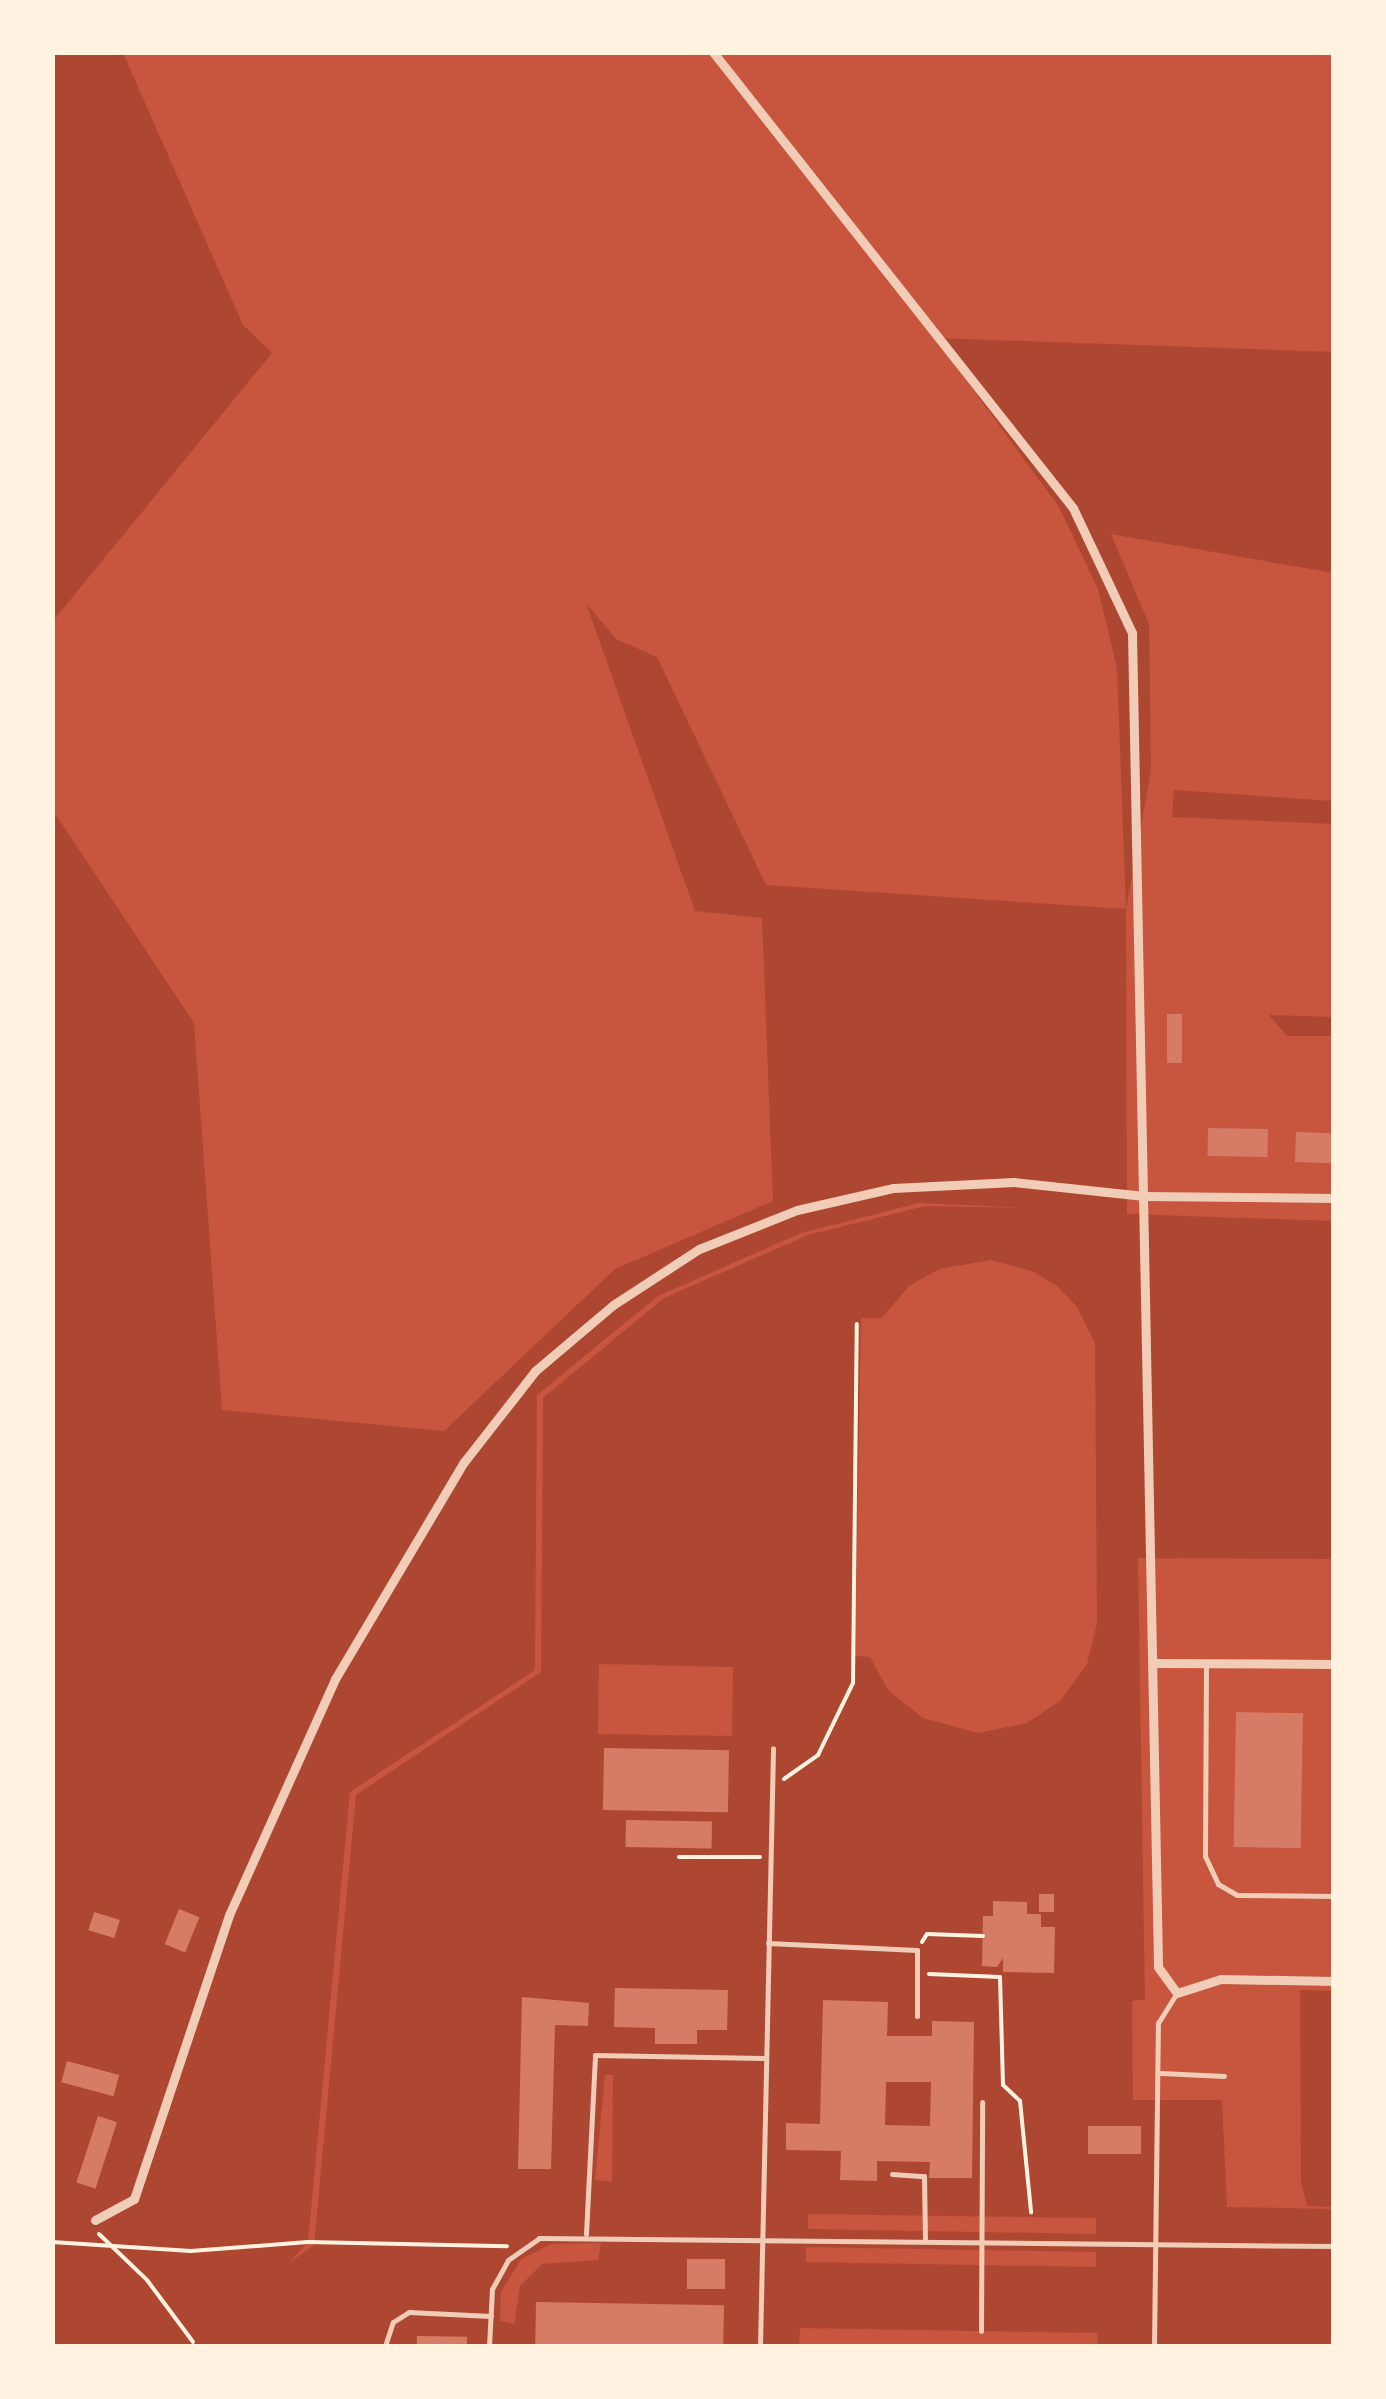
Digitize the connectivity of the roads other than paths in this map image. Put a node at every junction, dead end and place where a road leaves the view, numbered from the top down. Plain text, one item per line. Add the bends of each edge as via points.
1 (713, 52) edge
2 (1144, 1196) junction
3 (1334, 1198) edge
4 (1157, 1662) junction
5 (1206, 1662) junction
6 (1334, 1664) edge
7 (772, 1748) dead end
8 (1334, 1896) edge
9 (768, 1943) junction
10 (1334, 1981) edge
11 (1177, 1993) junction
12 (916, 2016) dead end
13 (766, 2058) junction
14 (1160, 2073) junction
15 (1224, 2076) dead end
16 (982, 2102) dead end
17 (892, 2174) dead end
18 (95, 2220) road end
19 (586, 2234) junction
20 (762, 2238) junction
21 (924, 2240) junction
22 (984, 2241) junction
23 (1157, 2244) junction
24 (1334, 2246) edge
25 (491, 2316) junction
26 (982, 2332) dead end
27 (386, 2346) edge
28 (489, 2346) edge
29 (760, 2346) edge
30 (1154, 2346) edge

1 - 2 street via 1073,508 1132,634
2 - 3 street
2 - 4 street
2 - 18 street via 1014,1182 894,1188 797,1210 699,1249 613,1305 534,1371 464,1462 335,1679 228,1915 134,2199
4 - 5 street
4 - 11 street via 1158,1967
5 - 6 street
5 - 8 lane via 1206,1856 1218,1884 1237,1895
7 - 9 lane
9 - 12 lane via 917,1950
9 - 13 lane
10 - 11 street via 1220,1979
11 - 14 lane via 1158,2023
13 - 19 lane via 595,2055
13 - 20 lane
14 - 15 lane
14 - 23 lane
16 - 22 lane
17 - 21 lane via 924,2176
19 - 20 lane
19 - 25 lane via 539,2238 508,2260 492,2289
20 - 21 lane
20 - 29 lane
21 - 22 lane
22 - 23 lane
22 - 26 lane
23 - 24 lane
23 - 30 lane
25 - 27 lane via 409,2312 394,2322
25 - 28 lane

